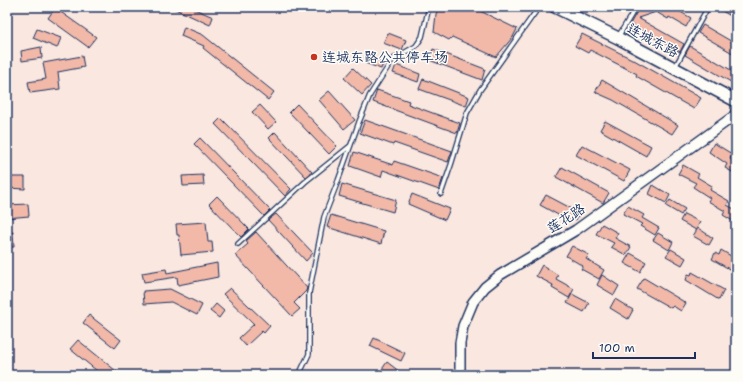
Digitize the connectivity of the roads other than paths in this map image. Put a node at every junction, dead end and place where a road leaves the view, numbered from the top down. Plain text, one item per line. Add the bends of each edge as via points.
1 (429, 7) edge
2 (539, 7) edge
3 (555, 7) edge
4 (636, 7) edge
5 (708, 7) edge
6 (618, 38) junction
7 (674, 68) junction
8 (736, 101) edge
9 (736, 112) edge
10 (351, 145) junction
11 (441, 194) dead end
12 (238, 244) dead end
13 (299, 375) edge
14 (460, 375) edge

1 - 10 lane via 422,37 416,46 393,59 370,95
2 - 11 lane via 480,90 467,113
3 - 6 main road, 连城东路
4 - 6 lane
5 - 7 lane
6 - 7 main road, 连城东路
7 - 8 main road, 连城东路
9 - 14 main road, 莲花路 via 734,116 576,230 500,275 485,287 471,306 463,326
10 - 12 lane via 305,182
10 - 13 lane via 321,228 308,293 309,354

